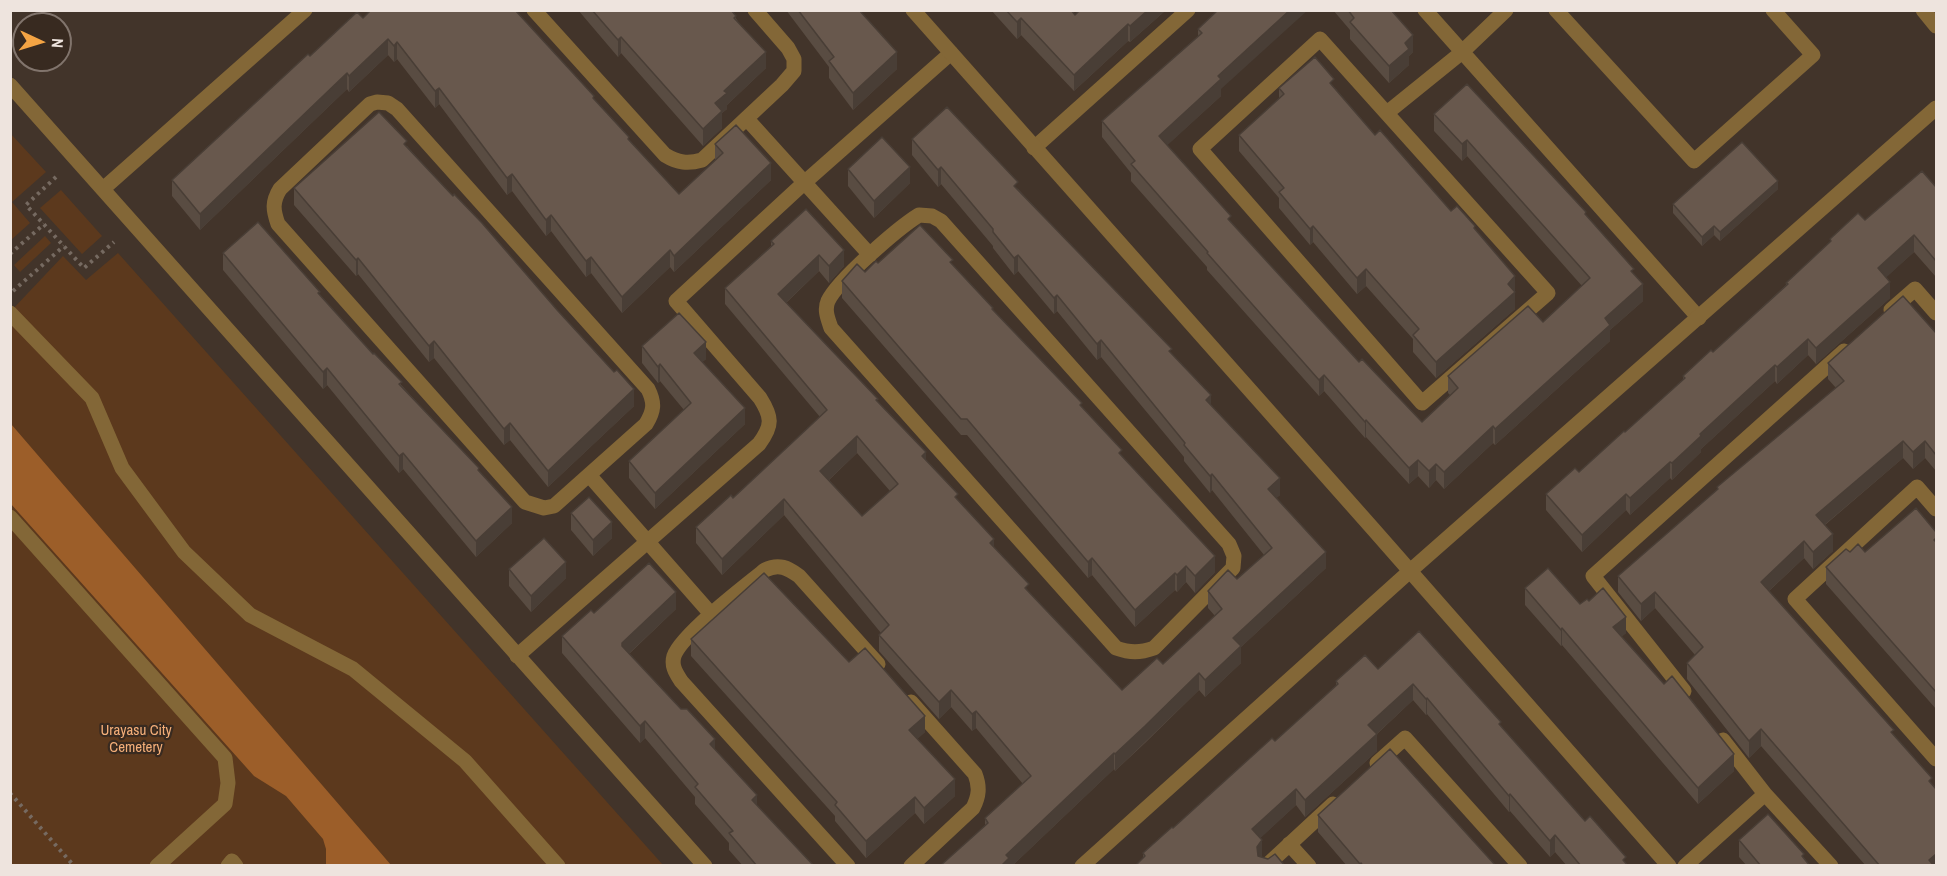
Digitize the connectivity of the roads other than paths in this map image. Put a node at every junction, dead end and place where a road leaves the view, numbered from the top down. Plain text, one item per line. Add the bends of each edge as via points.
1 (305, 10) edge
2 (534, 10) edge
3 (755, 10) edge
4 (913, 10) edge
5 (1188, 10) edge
6 (1425, 10) edge
7 (1506, 10) edge
8 (1556, 10) edge
9 (1773, 10) edge
10 (1923, 10) edge
11 (1936, 26) edge
12 (1461, 52) junction
13 (951, 53) junction
14 (10, 86) edge
15 (1936, 108) edge
16 (1388, 112) junction
17 (747, 119) junction
18 (1034, 147) junction
19 (805, 182) junction
20 (103, 189) junction
21 (870, 255) junction
22 (1936, 313) edge
23 (10, 314) edge
24 (1699, 318) junction
25 (1880, 320) edge
26 (1853, 344) edge
27 (589, 475) junction
28 (1936, 509) edge
29 (10, 517) edge
30 (647, 540) junction
31 (1410, 571) junction
32 (711, 614) junction
33 (517, 656) junction
34 (1694, 703) edge
35 (1715, 730) edge
36 (1936, 759) edge
37 (1364, 776) edge
38 (1347, 791) edge
39 (1765, 794) junction
40 (1289, 844) junction
41 (157, 866) edge
42 (228, 866) edge
43 (236, 866) edge
44 (558, 866) edge
45 (705, 866) edge
46 (848, 866) edge
47 (911, 866) edge
48 (1083, 866) edge
49 (1266, 866) edge
50 (1310, 866) edge
51 (1520, 866) edge
52 (1669, 866) edge
53 (1685, 866) edge
54 (1830, 866) edge

1 - 20 street
2 - 17 street via 665,155 675,161 702,160
3 - 17 street via 788,48 794,59 794,71
4 - 13 street
5 - 18 street
6 - 12 street
7 - 12 street
8 - 9 street via 1694,161 1813,55
10 - 11 street
12 - 16 street
12 - 24 street
13 - 18 street
13 - 19 street
14 - 20 street
15 - 24 street
16 - 16 street via 1320,39 1200,149 1422,403 1548,293
17 - 19 street
18 - 31 street
19 - 21 street
19 - 30 street via 676,301 760,398 770,422 759,444
20 - 33 street
21 - 21 street via 919,215 941,221 1229,544 1233,568 1154,648 1141,653 1116,648 831,328 827,303
22 - 25 street via 1915,289
23 - 44 street via 92,398 122,468 184,552 250,615 353,669 465,760
24 - 31 street
26 - 34 street via 1593,576
27 - 27 street via 554,506 544,508 525,502 278,224 273,211 280,189 370,104 387,103 397,109 648,389 653,400 646,424
27 - 30 street
28 - 36 street via 1917,488 1795,599
29 - 41 street via 225,758 225,804
30 - 32 street
30 - 33 street
31 - 48 street
31 - 52 street
32 - 46 street via 677,650 673,668
32 - 47 street via 765,570 787,567 800,576 975,774 979,785 973,808
33 - 45 street
35 - 39 street
37 - 51 street via 1405,738
38 - 40 street
39 - 53 street
39 - 54 street
40 - 49 street
40 - 50 street
42 - 43 street via 232,861

